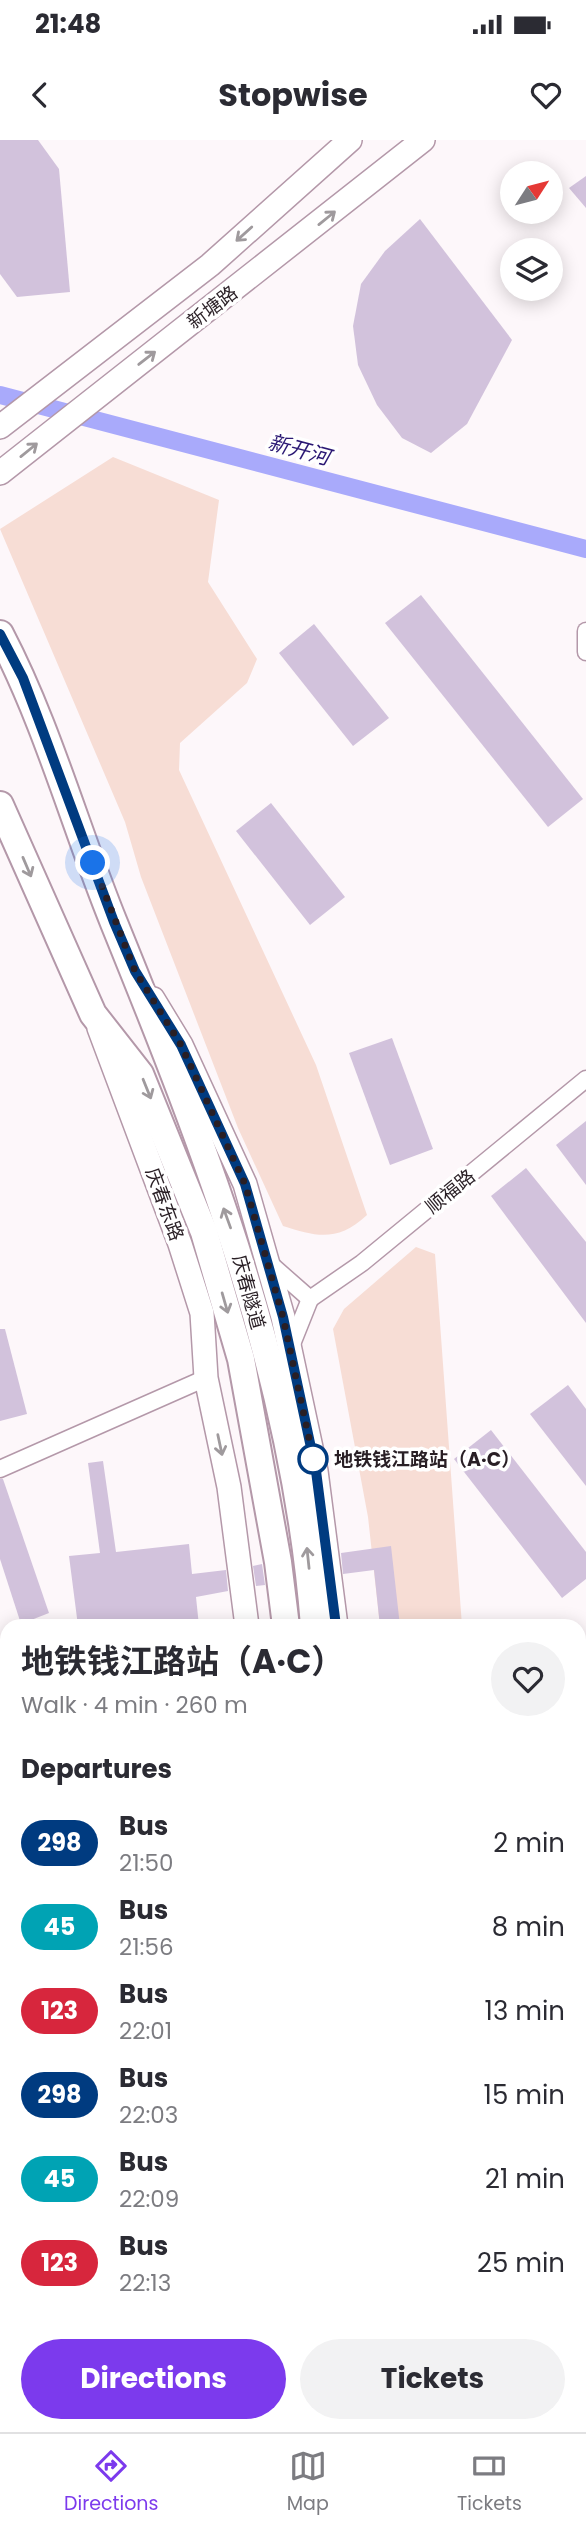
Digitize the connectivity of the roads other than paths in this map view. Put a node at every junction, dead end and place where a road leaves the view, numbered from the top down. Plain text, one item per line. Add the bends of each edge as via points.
1 (350, 140) edge
2 (423, 140) edge
3 (6, 422) edge
4 (0, 473) edge
5 (586, 631) edge
6 (0, 634) edge
7 (586, 652) edge
8 (0, 805) edge
9 (135, 971) junction
10 (93, 1014) junction
11 (586, 1079) edge
12 (267, 1261) junction
13 (310, 1299) junction
14 (290, 1350) junction
15 (206, 1378) junction
16 (0, 1469) edge
17 (246, 1619) edge
18 (285, 1619) edge
19 (313, 1619) edge
20 (335, 1619) edge

1 -> 3 main road, 新塘路 via 210,265
4 -> 2 main road, 新塘路
5 - 7 street
6 - 9 main road via 23,678
8 -> 10 main road, 庆春东路
9 - 12 main road via 181,1045 245,1184
19 -> 9 main road, 庆春隧道 via 304,1522 241,1255
10 - 15 main road, 庆春东路 via 202,1313
10 -> 18 main road, 庆春隧道 via 140,1074 204,1232 241,1359
11 - 13 street, 顺福路 via 362,1264
12 - 13 street
12 - 14 main road
13 - 14 street
14 - 20 main road via 316,1471
15 - 16 street
15 -> 17 main road, 庆春东路 via 229,1487

